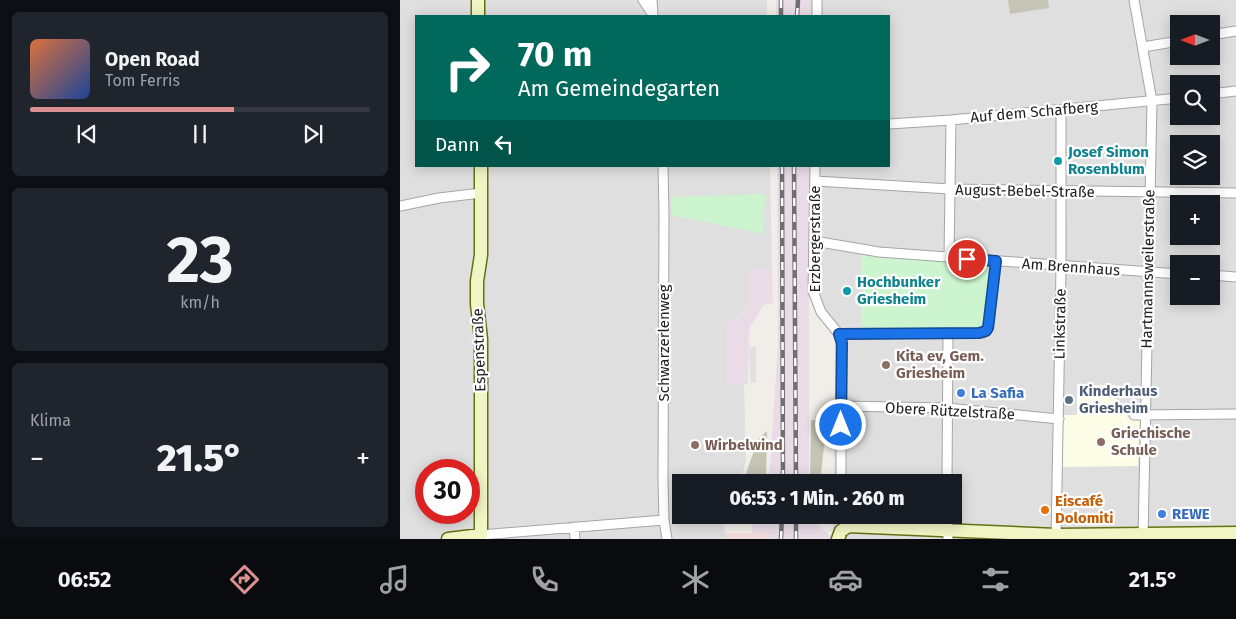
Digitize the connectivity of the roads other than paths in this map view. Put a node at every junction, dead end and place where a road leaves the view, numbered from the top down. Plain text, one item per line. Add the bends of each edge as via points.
1 (478, 0) edge
2 (644, 0) edge
3 (652, 0) edge
4 (817, 0) edge
5 (1134, 0) edge
6 (478, 15) edge
7 (653, 15) edge
8 (817, 15) edge
9 (1236, 30) edge
10 (1220, 33) edge
11 (1170, 42) edge
12 (1143, 47) junction
13 (1236, 91) edge
14 (1220, 93) edge
15 (1170, 99) edge
16 (1152, 101) junction
17 (1062, 110) junction
18 (951, 120) junction
19 (890, 124) edge
20 (481, 167) edge
21 (663, 167) edge
22 (814, 167) edge
23 (815, 181) junction
24 (950, 189) junction
25 (1061, 192) junction
26 (481, 193) junction
27 (1150, 193) junction
28 (1236, 193) edge
29 (400, 206) edge
30 (814, 241) junction
31 (949, 258) junction
32 (996, 261) junction
33 (1061, 266) junction
34 (1148, 272) junction
35 (1170, 273) edge
36 (1220, 276) edge
37 (1236, 277) edge
38 (948, 333) junction
39 (839, 334) junction
40 (841, 406) junction
41 (947, 408) junction
42 (1236, 414) edge
43 (1134, 415) dead end
44 (1146, 415) junction
45 (1059, 418) junction
46 (841, 474) edge
47 (947, 474) edge
48 (664, 520) junction
49 (574, 527) junction
50 (1236, 533) edge
51 (948, 535) edge
52 (481, 537) edge
53 (1056, 537) edge
54 (1143, 537) edge
55 (448, 539) edge
56 (575, 539) edge
57 (667, 539) edge
58 (838, 539) edge

1 - 6 street
2 - 7 street
3 - 7 street
4 - 8 street
5 - 12 street, Hartmannsweilerstraße
9 - 10 street
11 - 12 street
12 - 16 street, Hartmannsweilerstraße
13 - 14 street
15 - 16 street, Auf dem Schafberg
16 - 17 street, Auf dem Schafberg
16 - 27 street, Hartmannsweilerstraße
17 - 18 street, Auf dem Schafberg
17 - 25 street, Linkstraße
18 - 19 street, Auf dem Schafberg
18 - 24 street
20 - 26 street, Espenstraße
21 - 48 street, Schwarzerlenweg
22 - 23 street, Erzbergerstraße
23 - 24 street, August-Bebel-Straße
23 - 30 street, Erzbergerstraße
24 - 25 street, August-Bebel-Straße
24 - 31 street
25 - 27 street, August-Bebel-Straße
25 - 33 street, Linkstraße
26 - 29 street
26 - 52 street, Espenstraße via 477,304
27 - 28 street, August-Bebel-Straße
27 - 34 street, Hartmannsweilerstraße
30 - 31 street, Am Brennhaus via 879,252
30 - 39 street, Erzbergerstraße via 813,291 821,312
31 - 32 street, Am Brennhaus
32 - 33 street, Am Brennhaus
32 - 38 street via 986,331
33 - 34 street, Am Brennhaus
33 - 45 street, Linkstraße
34 - 35 street, Am Brennhaus
34 - 44 street, Hartmannsweilerstraße
36 - 37 street
38 - 39 street
38 - 41 street
39 - 40 street via 842,343
40 - 41 street, Obere Rützelstraße
40 - 46 street
41 - 45 street, Obere Rützelstraße
41 - 47 street
42 - 44 street
43 - 44 street
44 - 54 street, Hartmannsweilerstraße
45 - 53 street, Linkstraße
48 - 49 street
48 - 57 street, Schwarzerlenweg
49 - 52 street
49 - 56 street
50 - 54 street
51 - 53 street
51 - 58 street via 848,526
52 - 55 street
53 - 54 street

